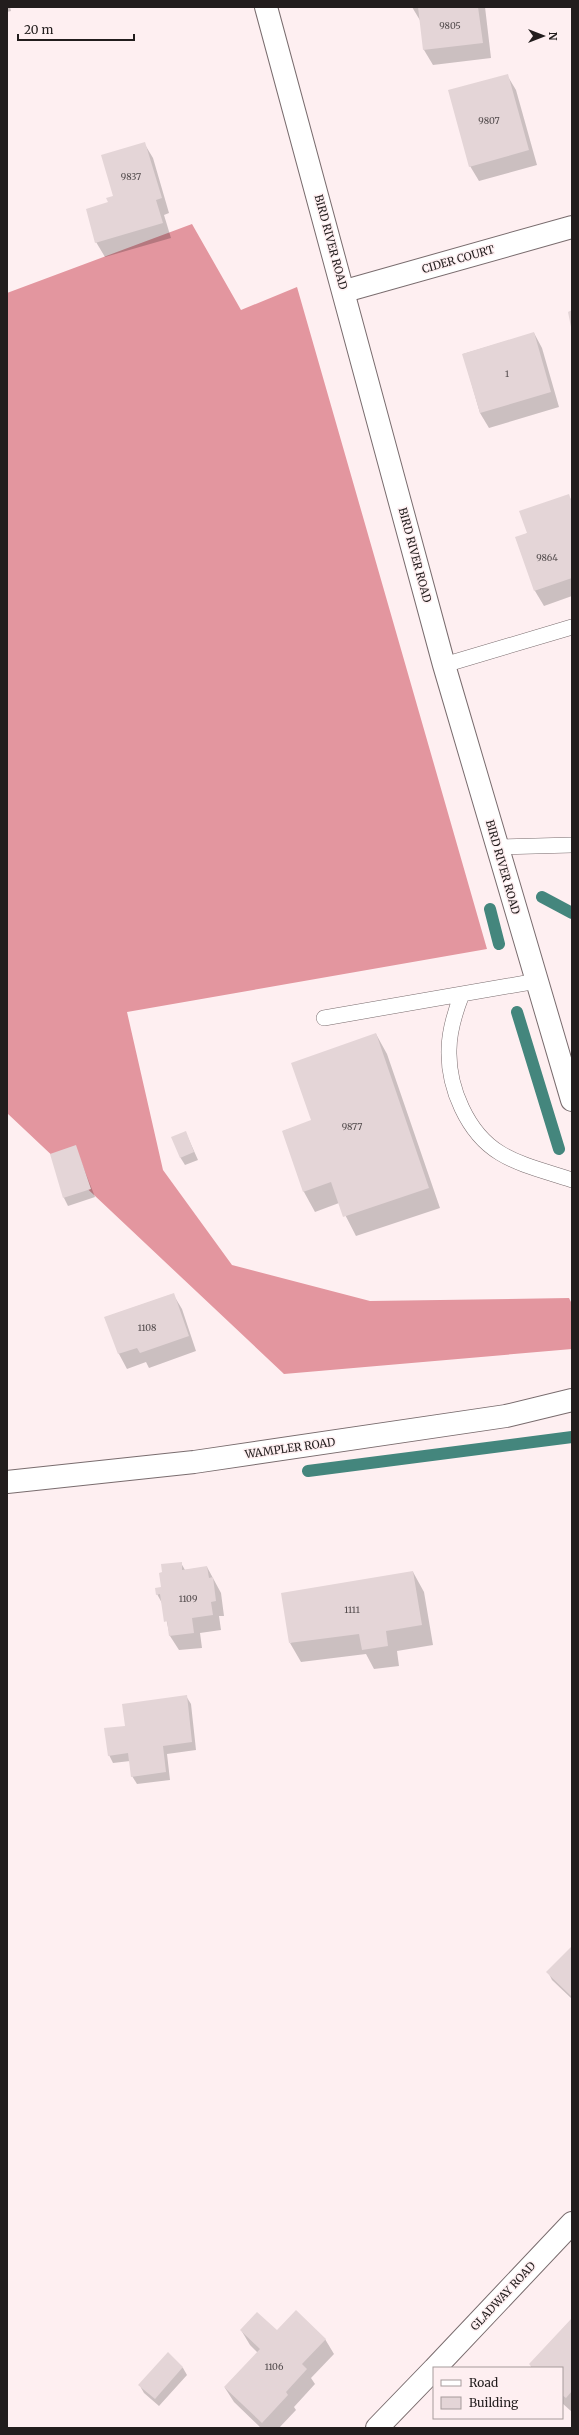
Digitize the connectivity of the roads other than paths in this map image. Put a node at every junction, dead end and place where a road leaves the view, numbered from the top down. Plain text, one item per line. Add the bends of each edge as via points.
1 (266, 7) edge
2 (572, 227) edge
3 (345, 291) junction
4 (572, 627) edge
5 (444, 665) junction
6 (572, 845) edge
7 (496, 847) junction
8 (537, 981) junction
9 (462, 994) junction
10 (324, 1018) dead end
11 (572, 1100) edge
12 (572, 1180) edge
13 (572, 1400) edge
14 (7, 1482) edge
15 (572, 2223) edge
16 (435, 2367) edge
17 (433, 2369) edge
18 (377, 2428) edge

1 - 3 street, BIRD RIVER ROAD
2 - 3 street, CIDER COURT
3 - 5 street, BIRD RIVER ROAD
4 - 5 lane
5 - 7 street, BIRD RIVER ROAD
6 - 7 lane
7 - 8 street, BIRD RIVER ROAD
8 - 9 lane
8 - 11 street, BIRD RIVER ROAD
9 - 10 lane
9 - 12 lane via 453,1017 449,1050 451,1081 466,1116 480,1136 500,1153
13 - 14 street, WAMPLER ROAD via 506,1416 202,1461
15 - 16 street, GLADWAY ROAD
17 - 18 street, GLADWAY ROAD

